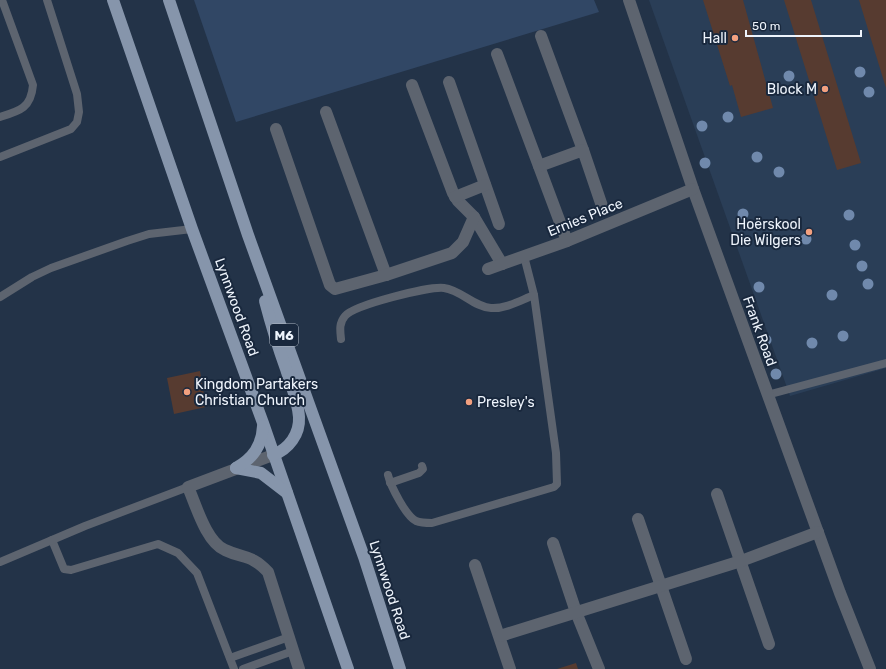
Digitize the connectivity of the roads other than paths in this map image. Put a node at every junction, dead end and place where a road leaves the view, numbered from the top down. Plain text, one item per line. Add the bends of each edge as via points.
1 (2, 0) edge
2 (47, 0) edge
3 (113, 0) edge
4 (117, 0) edge
5 (169, 0) edge
6 (629, 0) edge
7 (541, 36) dead end
8 (130, 52) junction
9 (497, 54) dead end
10 (449, 82) dead end
11 (412, 85) dead end
12 (326, 112) dead end
13 (0, 117) edge
14 (276, 129) dead end
15 (583, 150) junction
16 (0, 157) edge
17 (539, 166) junction
18 (485, 186) junction
19 (693, 189) junction
20 (455, 197) junction
21 (602, 206) dead end
22 (474, 217) junction
23 (499, 224) dead end
24 (192, 229) junction
25 (248, 234) junction
26 (567, 241) junction
27 (524, 256) junction
28 (502, 264) junction
29 (488, 269) dead end
30 (386, 275) junction
31 (534, 295) junction
32 (0, 297) edge
33 (341, 339) dead end
34 (886, 363) edge
35 (768, 395) junction
36 (263, 423) junction
37 (273, 455) junction
38 (422, 466) dead end
39 (236, 468) junction
40 (188, 487) junction
41 (287, 493) junction
42 (717, 494) dead end
43 (638, 519) dead end
44 (818, 532) junction
45 (52, 540) junction
46 (553, 544) dead end
47 (741, 561) junction
48 (0, 562) edge
49 (475, 565) dead end
50 (661, 586) junction
51 (576, 612) junction
52 (500, 636) junction
53 (289, 637) junction
54 (769, 644) dead end
55 (293, 651) junction
56 (230, 658) junction
57 (686, 659) dead end
58 (234, 669) edge
59 (243, 669) edge
60 (299, 669) edge
61 (348, 669) edge
62 (400, 669) edge
63 (510, 669) edge
64 (599, 669) edge
65 (870, 669) edge

1 - 13 lane via 33,85 28,104 16,112
2 - 16 lane via 77,94 77,122 71,129
3 - 8 main road, Lynnwood Road
4 - 8 main road
5 - 25 main road, Lynnwood Road / M6
6 - 19 street, Frank Road
7 - 15 street
8 - 24 main road, Lynnwood Road
9 - 17 street
10 - 18 street
11 - 20 street
12 - 30 street
14 - 30 street via 330,285 335,289
15 - 17 street
15 - 21 street
17 - 26 street
18 - 20 street
18 - 23 street
19 - 26 street, Ernies Place
19 - 35 street, Frank Road
20 - 22 street
22 - 28 street
22 - 30 street via 463,242 452,253
24 - 32 lane via 150,234 127,241 32,276
24 - 36 main road, Lynnwood Road
25 - 37 main road via 272,328 297,402 299,418 297,431 291,443 284,451
25 - 62 main road, Lynnwood Road / M6 via 364,557
26 - 27 street, Ernies Place
27 - 28 street, Ernies Place
27 - 31 lane
28 - 29 street, Ernies Place
31 - 33 lane via 490,308 456,290 433,287 411,291 349,313 340,325
31 - 38 lane via 558,484 432,523 416,521 409,516 389,479 419,473
34 - 35 lane
35 - 44 street, Frank Road
36 - 37 main road, Lynnwood Road
36 - 39 main road via 262,439 258,447 247,462
37 - 39 street
37 - 41 main road, Lynnwood Road
39 - 40 street
39 - 41 main road via 260,473
40 - 45 lane
40 - 53 street via 203,523 217,545 224,550 252,558 268,572
41 - 61 main road, Lynnwood Road
42 - 47 street
43 - 50 street
44 - 47 street
44 - 65 street, Frank Road
45 - 48 lane
45 - 56 lane via 64,569 71,570 158,544 178,554 197,572
46 - 51 street
47 - 50 street
47 - 54 street
49 - 52 street
50 - 51 street
50 - 57 street
51 - 52 street
51 - 64 street
52 - 63 street
53 - 55 street
53 - 56 lane
55 - 59 lane
55 - 60 street
56 - 58 lane

